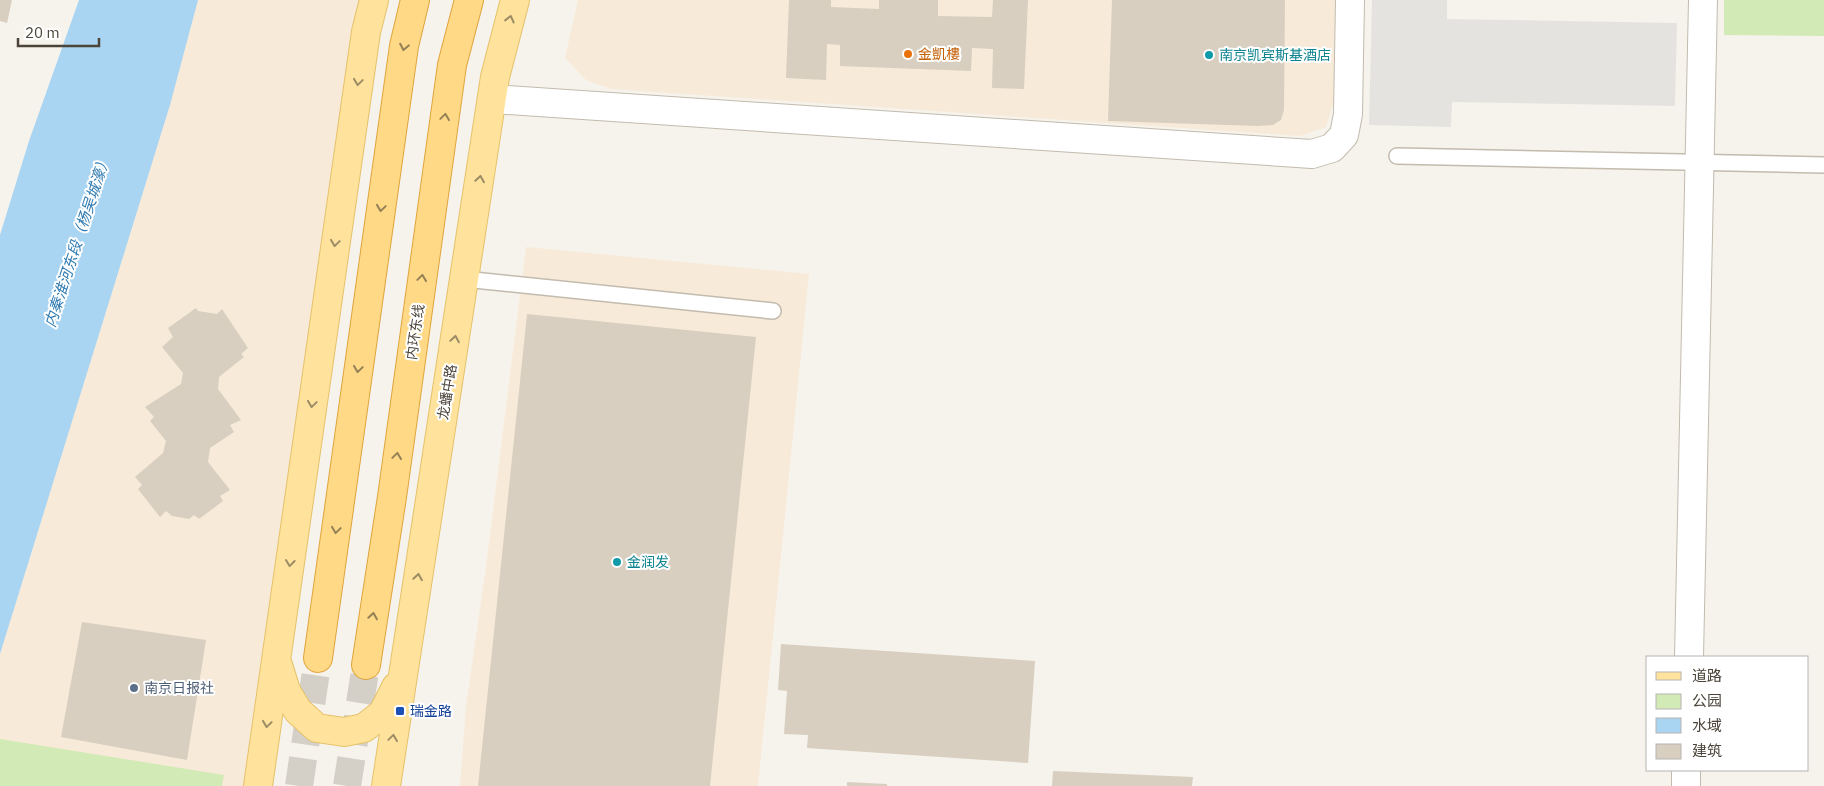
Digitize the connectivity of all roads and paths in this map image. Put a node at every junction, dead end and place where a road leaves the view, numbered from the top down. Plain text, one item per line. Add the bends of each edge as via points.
1 (374, 0) edge
2 (415, 0) edge
3 (469, 0) edge
4 (515, 0) edge
5 (1350, 0) edge
6 (1703, 0) edge
7 (492, 99) junction
8 (1397, 156) dead end
9 (1700, 164) junction
10 (1824, 166) edge
11 (464, 279) junction
12 (773, 311) dead end
13 (1689, 656) edge
14 (318, 658) tunnel mouth
15 (277, 661) junction
16 (366, 665) tunnel mouth
17 (402, 674) junction
18 (1686, 771) edge
19 (258, 786) edge
20 (386, 786) edge
21 (1686, 786) edge

1 -> 15 main road via 364,42
2 -> 14 highway via 404,46
16 -> 3 highway, 内环东线 via 452,66
7 -> 4 main road, 龙蟠中路
5 - 7 street via 1348,114 1344,135 1332,148 1312,154
6 - 9 street
11 -> 7 main road, 龙蟠中路
8 - 9 lane
9 - 10 lane
9 - 13 street
11 - 12 lane
17 -> 11 main road, 龙蟠中路
15 - 17 main road via 286,691 298,711 317,728 344,732 364,728 383,713
15 -> 19 main road
20 -> 17 main road, 龙蟠中路
18 - 21 street

